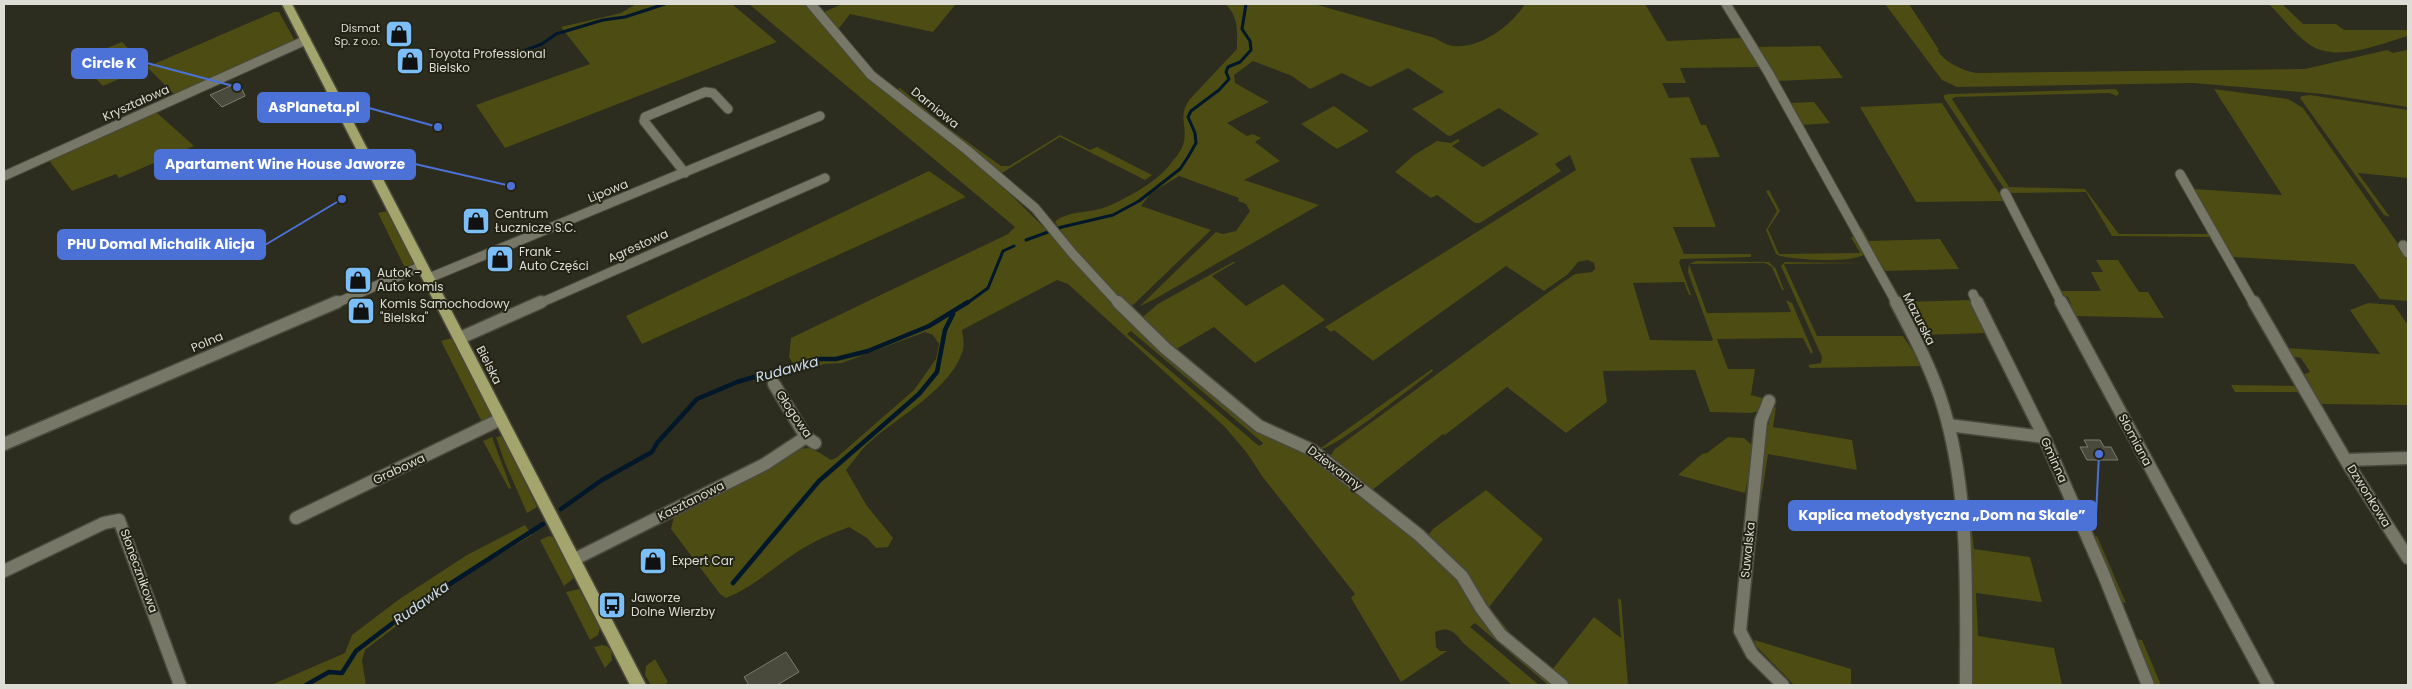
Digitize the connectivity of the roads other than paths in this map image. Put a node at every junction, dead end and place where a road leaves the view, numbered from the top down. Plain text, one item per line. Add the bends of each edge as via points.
1 (287, 4) edge
2 (811, 4) edge
3 (1726, 4) edge
4 (306, 40) junction
5 (728, 109) dead end
6 (820, 116) dead end
7 (685, 173) junction
8 (2180, 174) dead end
9 (4, 176) edge
10 (826, 178) dead end
11 (2005, 193) dead end
12 (1054, 231) joint
13 (422, 266) junction
14 (429, 278) junction
15 (1973, 294) dead end
16 (460, 338) junction
17 (774, 384) dead end
18 (1769, 401) dead end
19 (502, 420) junction
20 (1948, 425) junction
21 (2044, 437) junction
22 (811, 440) joint
23 (4, 444) edge
24 (2408, 458) edge
25 (2346, 460) junction
26 (296, 518) dead end
27 (2408, 558) edge
28 (573, 560) junction
29 (4, 571) edge
30 (180, 685) edge
31 (638, 685) edge
32 (1562, 685) edge
33 (1784, 685) edge
34 (1966, 685) edge
35 (2148, 685) edge
36 (2268, 685) edge

1 - 4 main road, Bielska
2 - 12 street, Darniowa via 871,75 999,176 1035,208
3 - 20 street, Mazurska via 1793,117 1908,326
4 - 9 street, Kryształowa
4 - 13 main road, Bielska
5 - 7 street via 713,93 705,92 644,117
6 - 7 street, Lipowa
7 - 14 street, Lipowa
8 - 25 street, Dzwonkowa
10 - 16 street, Agrestowa
11 - 36 street, Słomiana via 2074,328
12 - 32 street, Dziewanny via 1131,316 1203,380 1259,426 1321,456 1419,535 1462,576 1500,635
13 - 14 main road, Bielska
13 - 23 street, Polna
14 - 16 main road, Bielska
15 - 21 street, Gminna
16 - 19 main road, Bielska
17 - 22 street, Głogowa
18 - 33 street, Suwalska via 1761,420 1740,631 1750,650
19 - 26 street, Grabowa
19 - 28 main road, Bielska
20 - 21 street
20 - 34 street, Mazurska via 1960,499 1966,587
21 - 35 street, Gminna
22 - 28 street, Kasztanowa
24 - 25 street
25 - 27 street, Dzwonkowa
28 - 31 main road, Bielska
29 - 30 street, Słonecznikowa via 119,520

